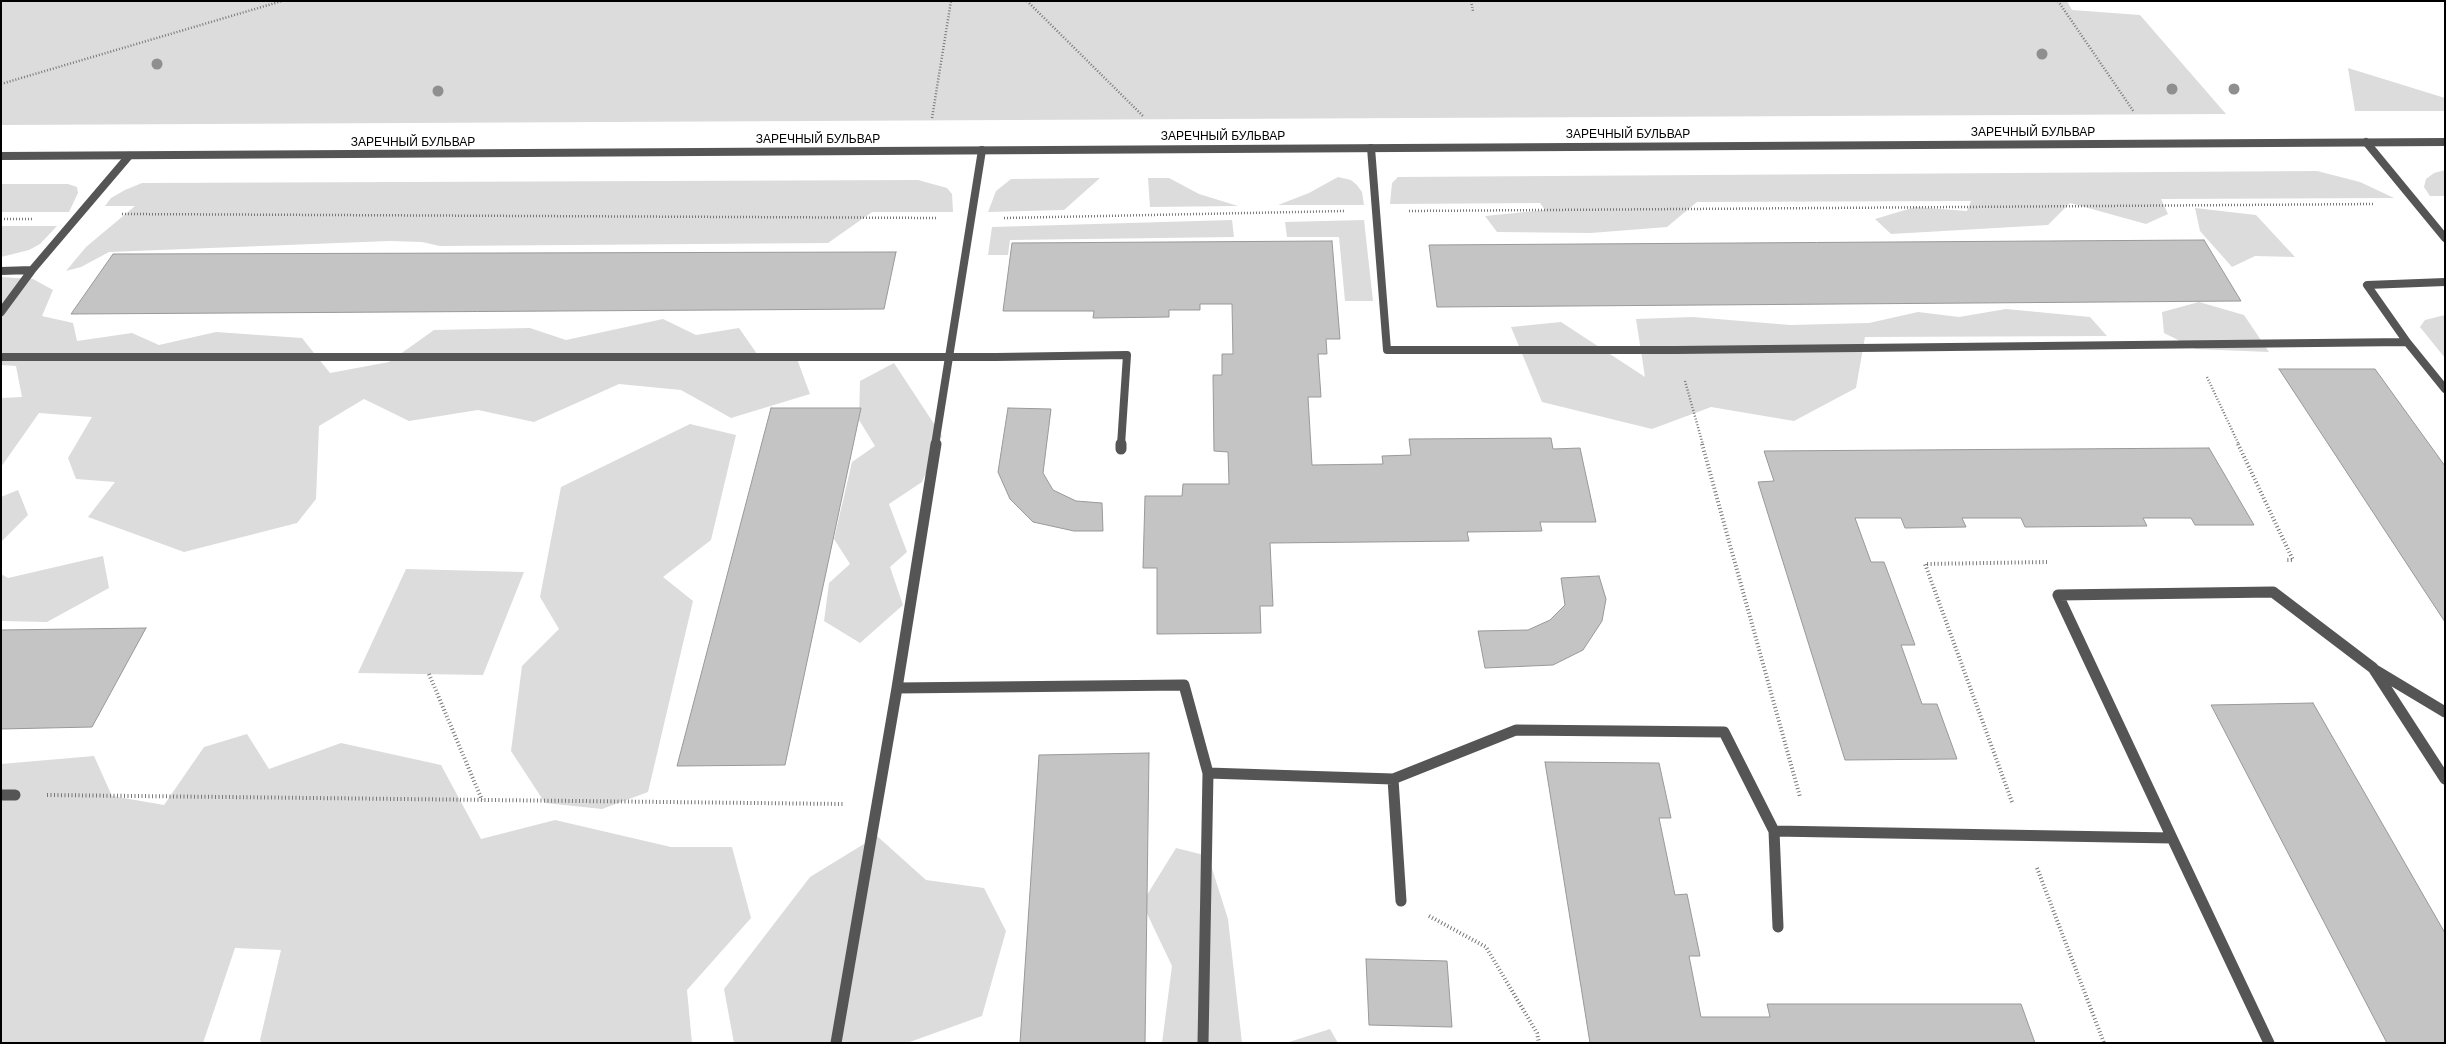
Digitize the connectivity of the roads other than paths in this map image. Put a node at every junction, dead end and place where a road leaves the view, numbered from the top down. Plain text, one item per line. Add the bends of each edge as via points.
1 (2366, 142) junction
2 (2445, 142) edge
3 (1371, 148) junction
4 (982, 150) junction
5 (1, 156) edge
6 (128, 156) junction
7 (2445, 238) edge
8 (1, 270) edge
9 (32, 270) junction
10 (2445, 282) edge
11 (1, 312) edge
12 (2407, 342) junction
13 (950, 356) junction
14 (1, 357) edge
15 (2445, 389) edge
16 (1121, 449) dead end
17 (2373, 668) junction
18 (897, 688) junction
19 (2445, 712) edge
20 (1208, 772) junction
21 (1393, 779) junction
22 (2445, 779) edge
23 (1, 795) edge
24 (16, 795) road end
25 (1774, 831) junction
26 (2172, 838) junction
27 (1401, 901) road end
28 (1778, 927) dead end
29 (836, 1043) edge
30 (1203, 1043) edge
31 (2269, 1043) edge

1 - 2 street, ЗАРЕЧНЫЙ БУЛЬВАР
1 - 3 street, ЗАРЕЧНЫЙ БУЛЬВАР
1 - 7 street
3 - 4 street, ЗАРЕЧНЫЙ БУЛЬВАР
3 - 12 street via 1387,350
4 - 6 street, ЗАРЕЧНЫЙ БУЛЬВАР
4 - 13 street
5 - 6 street, ЗАРЕЧНЫЙ БУЛЬВАР
6 - 9 street
8 - 9 street
9 - 11 street
10 - 12 street via 2367,285
12 - 15 street
13 - 14 street
13 - 16 street via 1127,355
13 - 18 street
17 - 19 street
17 - 22 street
17 - 26 street via 2273,592 2058,595
18 - 20 street via 1184,685
18 - 29 street
20 - 21 street
20 - 30 street
21 - 25 street via 1516,730 1724,732
21 - 27 street
23 - 24 street
25 - 26 street
25 - 28 street
26 - 31 street

